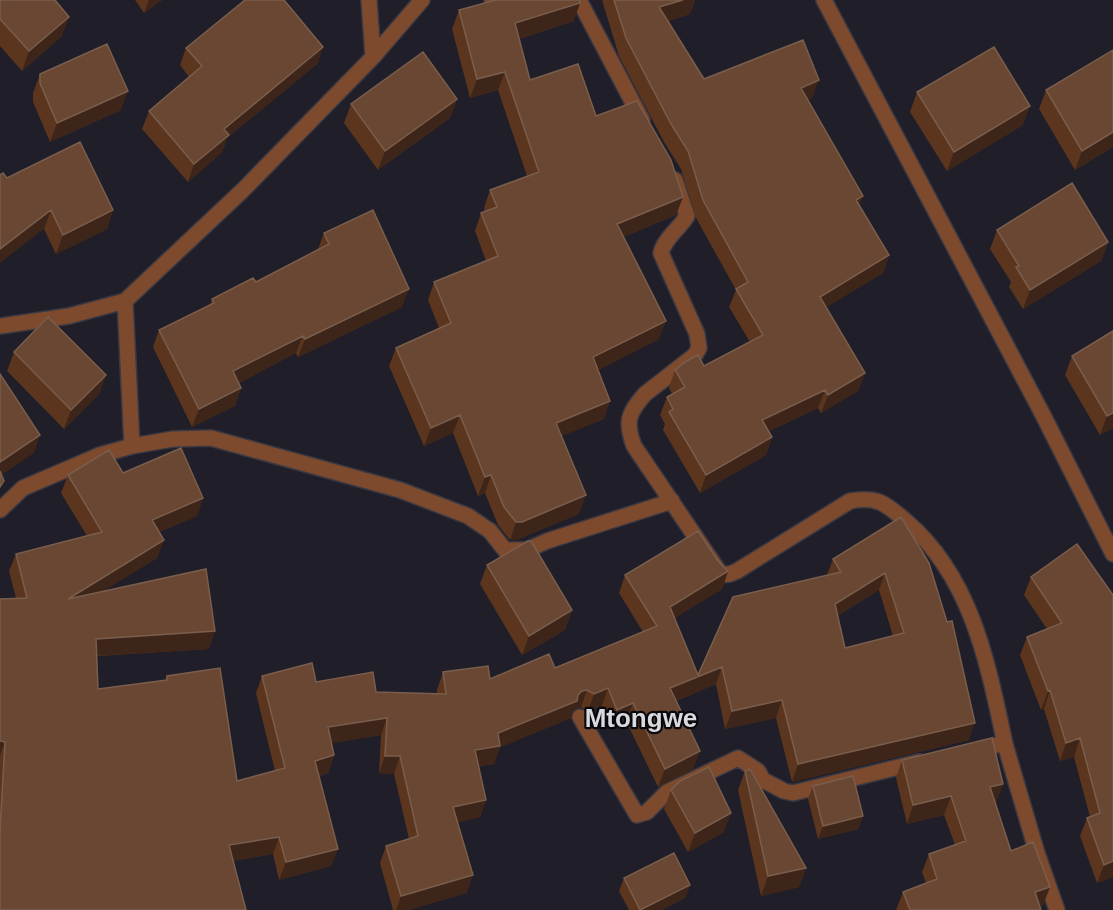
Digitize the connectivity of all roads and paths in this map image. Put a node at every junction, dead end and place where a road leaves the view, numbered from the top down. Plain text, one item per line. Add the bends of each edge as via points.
1 (369, 0) edge
2 (422, 0) edge
3 (579, 0) edge
4 (825, 0) edge
5 (373, 57) junction
6 (650, 137) edge
7 (667, 165) edge
8 (125, 301) junction
9 (0, 326) edge
10 (132, 446) junction
11 (672, 501) junction
12 (0, 510) edge
13 (1113, 554) edge
14 (580, 717) edge
15 (1005, 744) junction
16 (982, 747) edge
17 (936, 758) edge
18 (1057, 910) edge

1 - 5 street
2 - 5 street
3 - 6 street
4 - 13 street
5 - 8 street via 243,190
7 - 11 street via 687,216 661,253 698,334 699,348 645,394 629,419 628,430 634,446
8 - 9 street via 69,316
8 - 10 street
10 - 11 street via 211,438 369,481 468,516 490,531 505,550 527,550
10 - 12 street via 100,455 23,488
11 - 15 street via 724,575 737,571 850,501 869,499 885,503 930,544 963,594 979,638
14 - 17 street via 637,815 647,812 667,792 738,758 758,771 763,780 793,793
15 - 16 street
15 - 18 street

